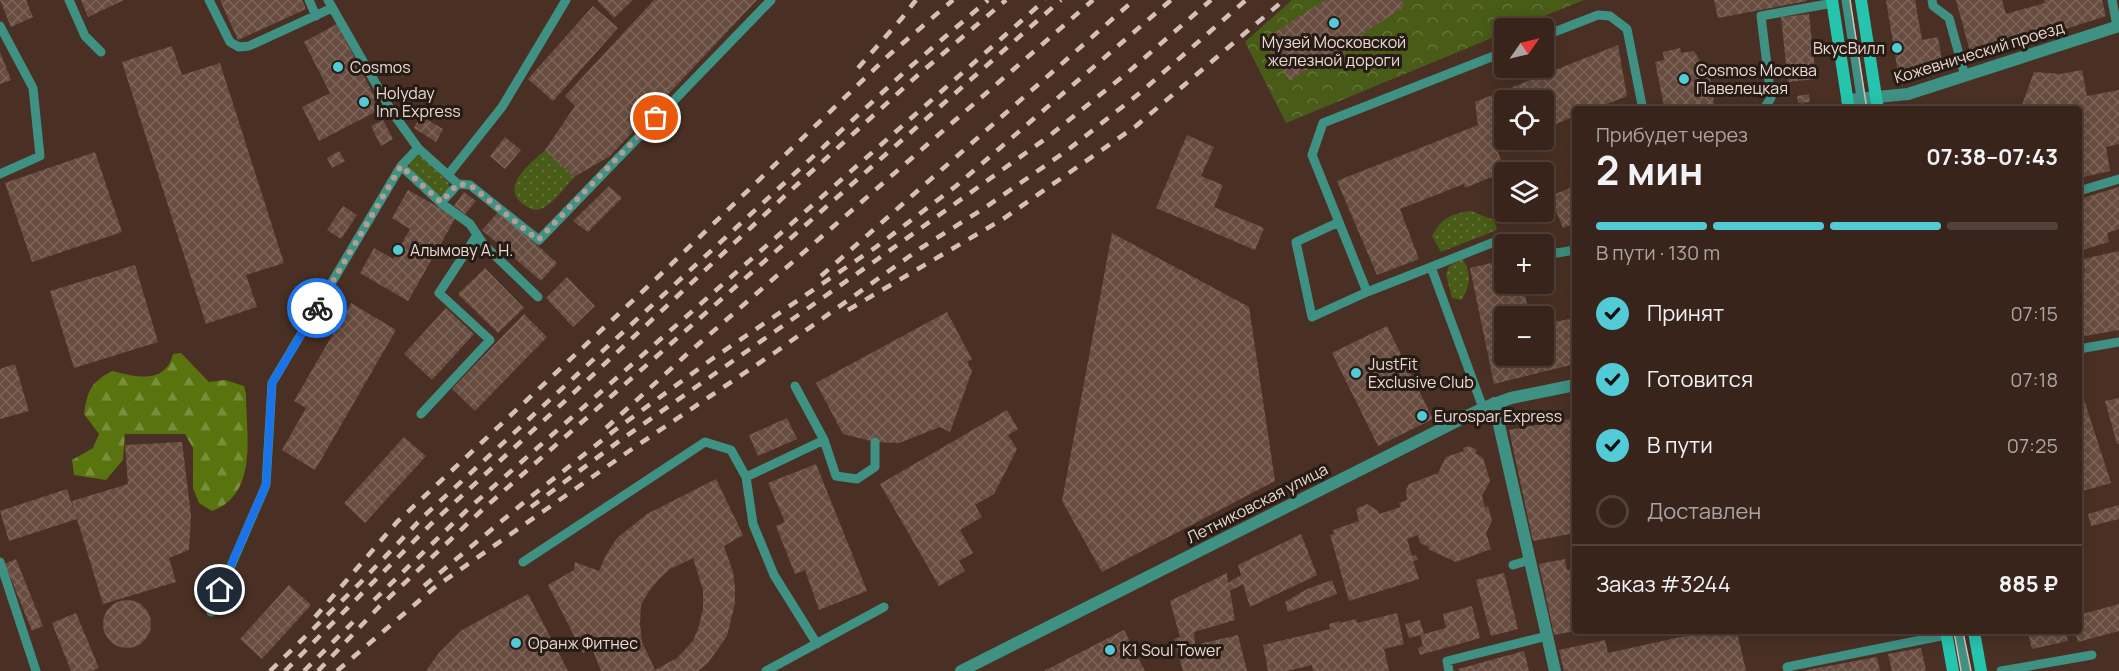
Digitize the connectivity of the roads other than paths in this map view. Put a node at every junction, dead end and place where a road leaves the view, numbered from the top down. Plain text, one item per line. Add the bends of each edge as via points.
1 (69, 0) edge
2 (210, 0) edge
3 (309, 0) edge
4 (566, 0) edge
5 (771, 0) edge
6 (1846, 0) edge
7 (1861, 0) edge
8 (1932, 0) edge
9 (2112, 0) edge
10 (1833, 2) edge
11 (330, 4) edge
12 (316, 16) junction
13 (0, 26) edge
14 (2118, 26) edge
15 (1554, 32) edge
16 (100, 52) dead end
17 (1494, 56) edge
18 (1965, 76) junction
19 (1877, 103) edge
20 (1862, 104) edge
21 (1848, 105) edge
22 (1641, 106) edge
23 (1766, 106) edge
24 (418, 148) junction
25 (401, 166) junction
26 (0, 174) edge
27 (448, 175) junction
28 (2119, 179) edge
29 (458, 184) junction
30 (2082, 190) edge
31 (441, 202) junction
32 (1339, 222) junction
33 (477, 235) junction
34 (1494, 242) edge
35 (1572, 250) edge
36 (1554, 252) edge
37 (1431, 267) junction
38 (1367, 292) junction
39 (538, 297) dead end
40 (2119, 342) edge
41 (2082, 348) edge
42 (795, 386) dead end
43 (1572, 386) edge
44 (1488, 406) junction
45 (421, 414) dead end
46 (824, 440) junction
47 (875, 442) dead end
48 (746, 477) junction
49 (1530, 560) junction
50 (0, 562) edge
51 (523, 562) dead end
52 (1514, 565) dead end
53 (884, 607) dead end
54 (211, 612) dead end
55 (1945, 634) edge
56 (1950, 634) edge
57 (1950, 634) edge
58 (1974, 634) edge
59 (1547, 636) junction
60 (817, 644) junction
61 (2092, 655) dead end
62 (36, 671) edge
63 (766, 671) edge
64 (962, 671) edge
65 (1449, 671) edge
66 (1555, 671) edge
67 (1788, 671) edge
68 (1953, 671) edge
69 (1966, 671) edge
70 (1981, 671) edge
71 (2001, 671) edge

1 - 16 lane via 85,36
2 - 12 lane via 230,42 239,47
3 - 12 lane
4 - 27 lane via 502,107
5 - 29 lane via 538,240 470,185
6 - 20 lane
7 - 19 main road
8 - 18 lane via 1932,6 1949,18
9 - 14 lane
10 - 21 main road
10 - 23 lane via 1761,16 1771,98
11 - 12 lane
11 - 24 lane via 392,112
13 - 26 lane via 33,88 40,156
14 - 18 street, Кожевнический проезд
15 - 22 lane via 1598,15 1610,16 1627,28
17 - 32 lane via 1323,123 1312,155
18 - 19 street, Кожевнический проезд
19 - 20 street, Кожевнический проезд
20 - 21 street, Кожевнический проезд
24 - 25 lane
24 - 27 lane
25 - 31 lane
25 - 54 lane via 272,383 266,485
27 - 29 lane
28 - 30 lane
29 - 31 lane
31 - 33 lane via 470,224
32 - 38 lane
32 - 38 lane via 1296,242 1312,317
33 - 39 lane
33 - 45 lane via 439,293 490,340
34 - 37 lane
35 - 36 lane
37 - 38 lane
37 - 44 lane
40 - 41 lane
42 - 46 lane
43 - 44 street, Летниковская улица
44 - 49 street
44 - 64 street, Летниковская улица
46 - 47 lane via 836,476 857,479 875,467
46 - 48 lane
48 - 51 lane via 731,450 705,442
48 - 60 lane via 753,524 774,575
49 - 52 lane
49 - 59 street
50 - 62 lane
53 - 60 lane
55 - 67 lane via 1787,667
56 - 68 main road
57 - 69 lane
58 - 70 main road
59 - 65 lane via 1447,661
59 - 66 street
60 - 63 lane
61 - 71 lane

